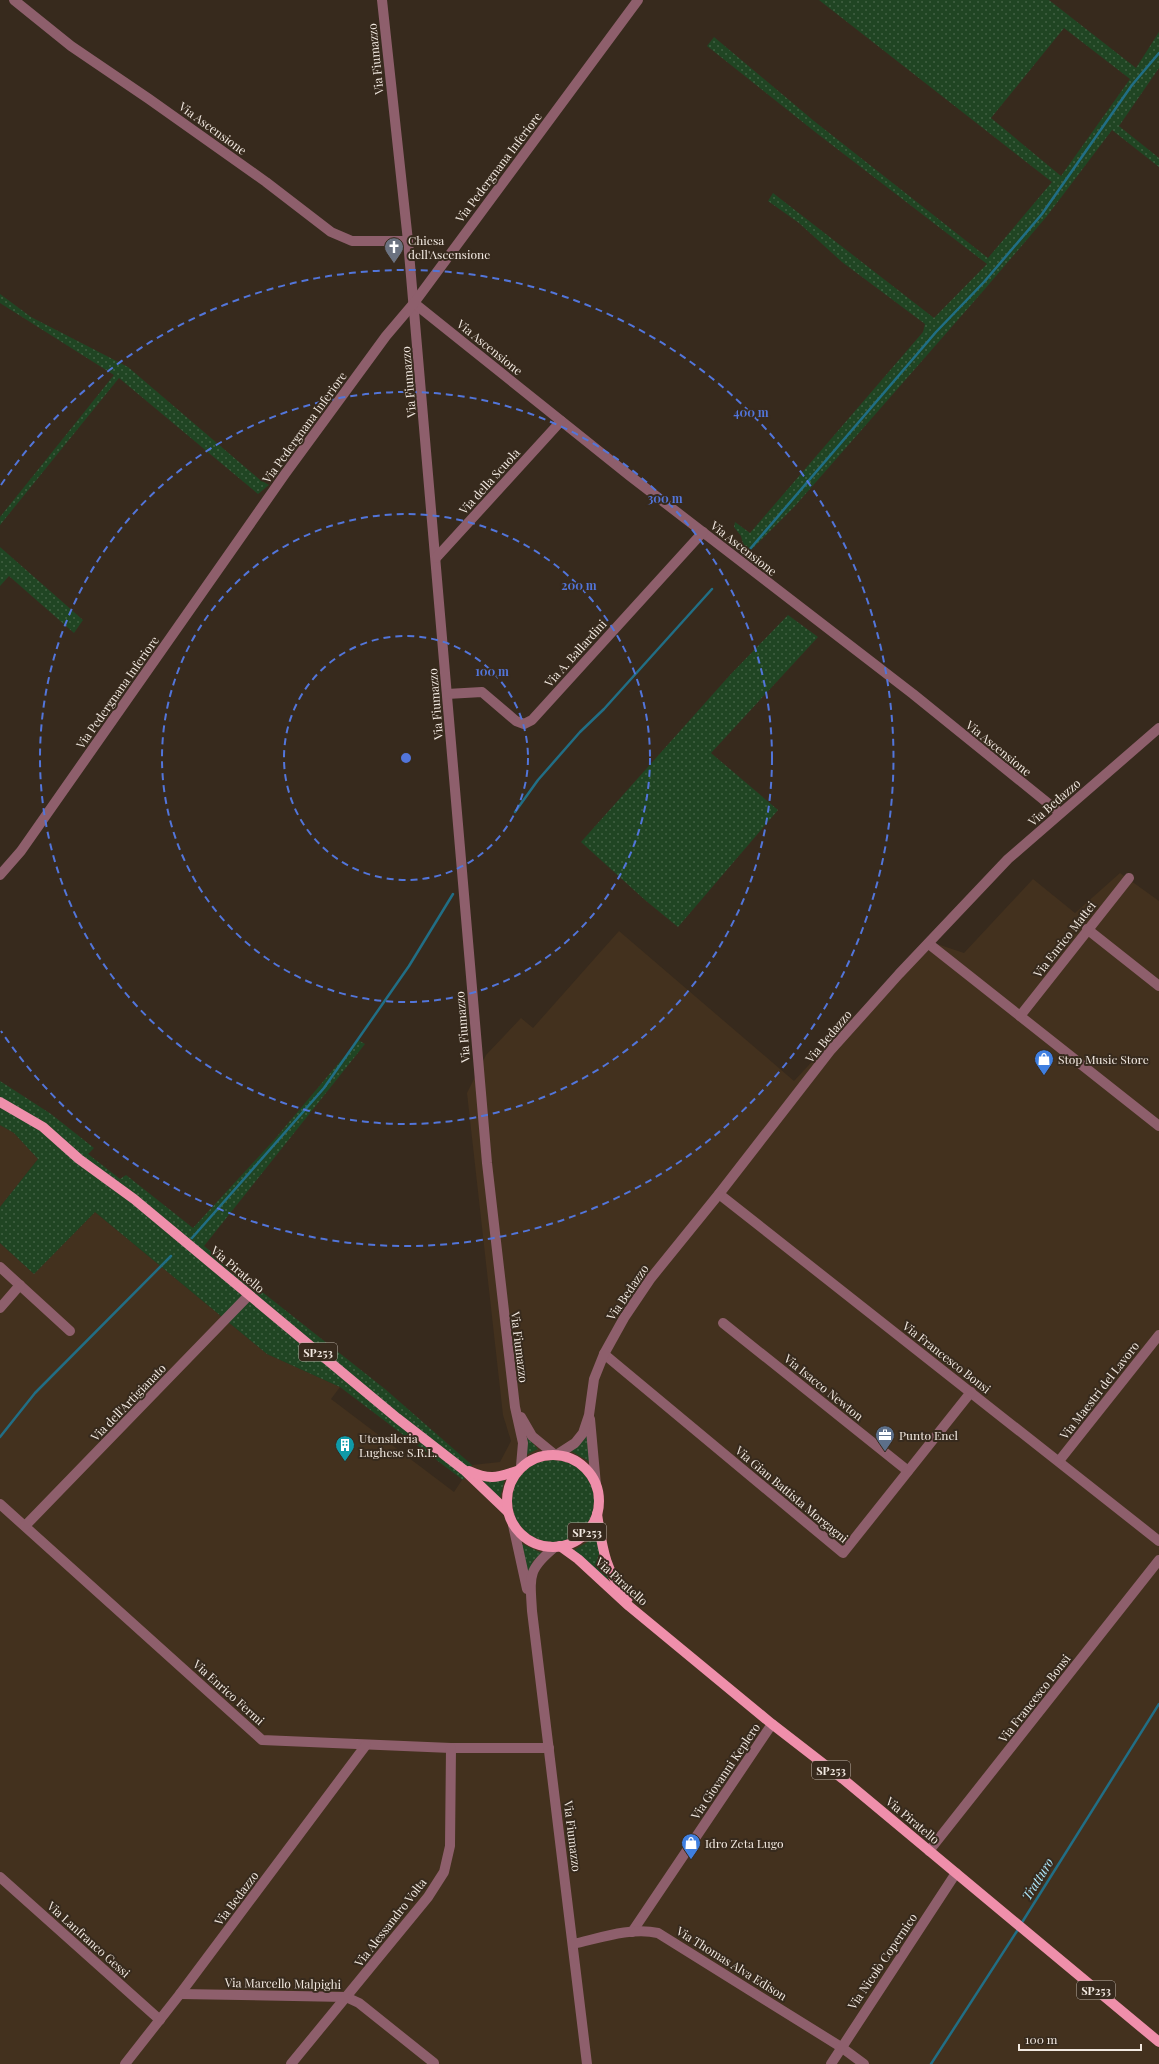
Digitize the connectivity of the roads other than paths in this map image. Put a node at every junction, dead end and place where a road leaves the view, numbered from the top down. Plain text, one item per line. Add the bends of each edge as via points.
1 (14, 0) edge
2 (382, 0) edge
3 (638, 0) edge
4 (408, 241) junction
5 (414, 302) junction
6 (561, 421) junction
7 (703, 532) junction
8 (436, 558) junction
9 (448, 694) junction
10 (1159, 728) edge
11 (1060, 813) junction
12 (0, 875) edge
13 (1129, 878) dead end
14 (1087, 929) junction
15 (929, 944) junction
16 (1159, 986) edge
17 (1020, 1016) junction
18 (0, 1102) edge
19 (1159, 1126) edge
20 (720, 1194) junction
21 (0, 1267) edge
22 (20, 1285) junction
23 (249, 1295) junction
24 (0, 1308) edge
25 (723, 1323) dead end
26 (70, 1331) dead end
27 (1159, 1335) edge
28 (604, 1354) junction
29 (971, 1392) junction
30 (514, 1407) junction
31 (589, 1415) junction
32 (556, 1454) junction
33 (1059, 1461) junction
34 (455, 1463) junction
35 (519, 1469) junction
36 (908, 1471) junction
37 (596, 1485) junction
38 (0, 1504) edge
39 (508, 1512) junction
40 (597, 1514) junction
41 (513, 1524) junction
42 (25, 1526) junction
43 (1159, 1541) edge
44 (558, 1547) junction
45 (1159, 1560) edge
46 (532, 1611) junction
47 (648, 1621) junction
48 (772, 1724) junction
49 (366, 1745) junction
50 (451, 1748) junction
51 (549, 1748) junction
52 (929, 1851) junction
53 (956, 1873) junction
54 (0, 1878) edge
55 (632, 1932) junction
56 (573, 1944) junction
57 (180, 1994) junction
58 (346, 1997) junction
59 (160, 2020) junction
60 (1159, 2042) edge
61 (840, 2047) junction
62 (434, 2063) edge
63 (125, 2064) edge
64 (291, 2064) edge
65 (587, 2064) edge
66 (831, 2064) edge
67 (864, 2064) edge

1 - 4 street, Via Ascensione via 71,46 220,150 330,232 352,241
2 - 4 street, Via Fiumazzo
3 - 5 street, Via Pedergnana Inferiore
4 - 5 street, Via Fiumazzo
5 - 6 street, Via Ascensione
5 - 8 street, Via Fiumazzo
5 - 12 street, Via Pedergnana Inferiore via 285,474 22,851
6 - 7 street, Via Ascensione
6 - 8 street, Via della Scuola
7 - 9 street, Via A. Ballardini via 532,720 524,724 516,721 482,692
7 - 11 street, Via Ascensione
8 - 9 street, Via Fiumazzo
9 - 30 street, Via Fiumazzo via 487,1163
10 - 11 street, Via Bedazzo
11 - 15 street, Via Bedazzo via 1008,859
13 - 14 street, Via Enrico Mattei
14 - 16 street
14 - 17 street, Via Enrico Mattei
15 - 17 street
15 - 20 street, Via Bedazzo via 830,1052
17 - 19 street
18 - 23 main road, Via Piratello / SP253 via 43,1127 79,1159 134,1199
20 - 28 street, Via Bedazzo via 651,1278
20 - 29 street, Via Francesco Bonsi
21 - 22 street
22 - 24 street
22 - 26 street
23 - 34 main road, Via Piratello / SP253
23 - 42 street, Via dell'Artigianato
25 - 36 street, Via Isacco Newton
27 - 33 street, Via Maestri del Lavoro
28 - 31 street, Via Bedazzo via 594,1379
28 - 36 street, Via Gian Battista Morgagni via 843,1553
29 - 33 street, Via Francesco Bonsi
29 - 36 street, Via Gian Battista Morgagni
30 - 32 street, Via Fiumazzo via 532,1436
30 - 35 street, Via Fiumazzo via 523,1443
31 - 32 street, Via Bedazzo via 579,1438
31 - 37 street, Via Bedazzo
32 - 35 main road, SP253 via 531,1460
32 - 37 main road, SP253 via 578,1462 589,1472
33 - 43 street, Via Francesco Bonsi
34 - 35 main road, Via Piratello / SP253 via 482,1477 490,1478
34 - 39 main road, Via Piratello / SP253
35 - 39 main road, SP253 via 512,1478 507,1495
37 - 40 main road, SP253 via 599,1499
38 - 42 street, Via Enrico Fermi
39 - 41 main road, SP253
40 - 44 main road, SP253 via 593,1523 579,1539
40 - 47 main road, Via Piratello / SP253 via 610,1575
41 - 44 main road, SP253 via 531,1541
41 - 46 street, Via Fiumazzo
42 - 49 street, Via Enrico Fermi via 262,1740
44 - 46 street, Via Fiumazzo via 537,1562 533,1570
44 - 47 main road, Via Piratello / SP253 via 578,1559 628,1606
45 - 52 street, Via Francesco Bonsi
46 - 51 street, Via Fiumazzo
47 - 48 main road, Via Piratello / SP253
48 - 52 main road, Via Piratello / SP253
48 - 55 street, Via Giovanni Keplero
49 - 50 street, Via Enrico Fermi
49 - 57 street, Via Bedazzo
50 - 51 street, Via Enrico Fermi
50 - 58 street, Via Alessandro Volta via 450,1846 444,1872 428,1896
51 - 56 street, Via Fiumazzo
52 - 53 main road, Via Piratello / SP253
53 - 60 main road, Via Piratello / SP253
53 - 61 street, Via Nicolò Copernico
54 - 59 street, Via Lanfranco Gessi
55 - 56 street, Via Thomas Alva Edison
55 - 61 street, Via Thomas Alva Edison via 648,1931 666,1936
56 - 65 street, Via Fiumazzo
57 - 58 street, Via Marcello Malpighi
57 - 59 street, Via Bedazzo
58 - 62 street, Via Marcello Malpighi via 359,2003
58 - 64 street, Via Alessandro Volta
59 - 63 street, Via Bedazzo
61 - 66 street, Via Nicolò Copernico
61 - 67 street, Via Thomas Alva Edison

